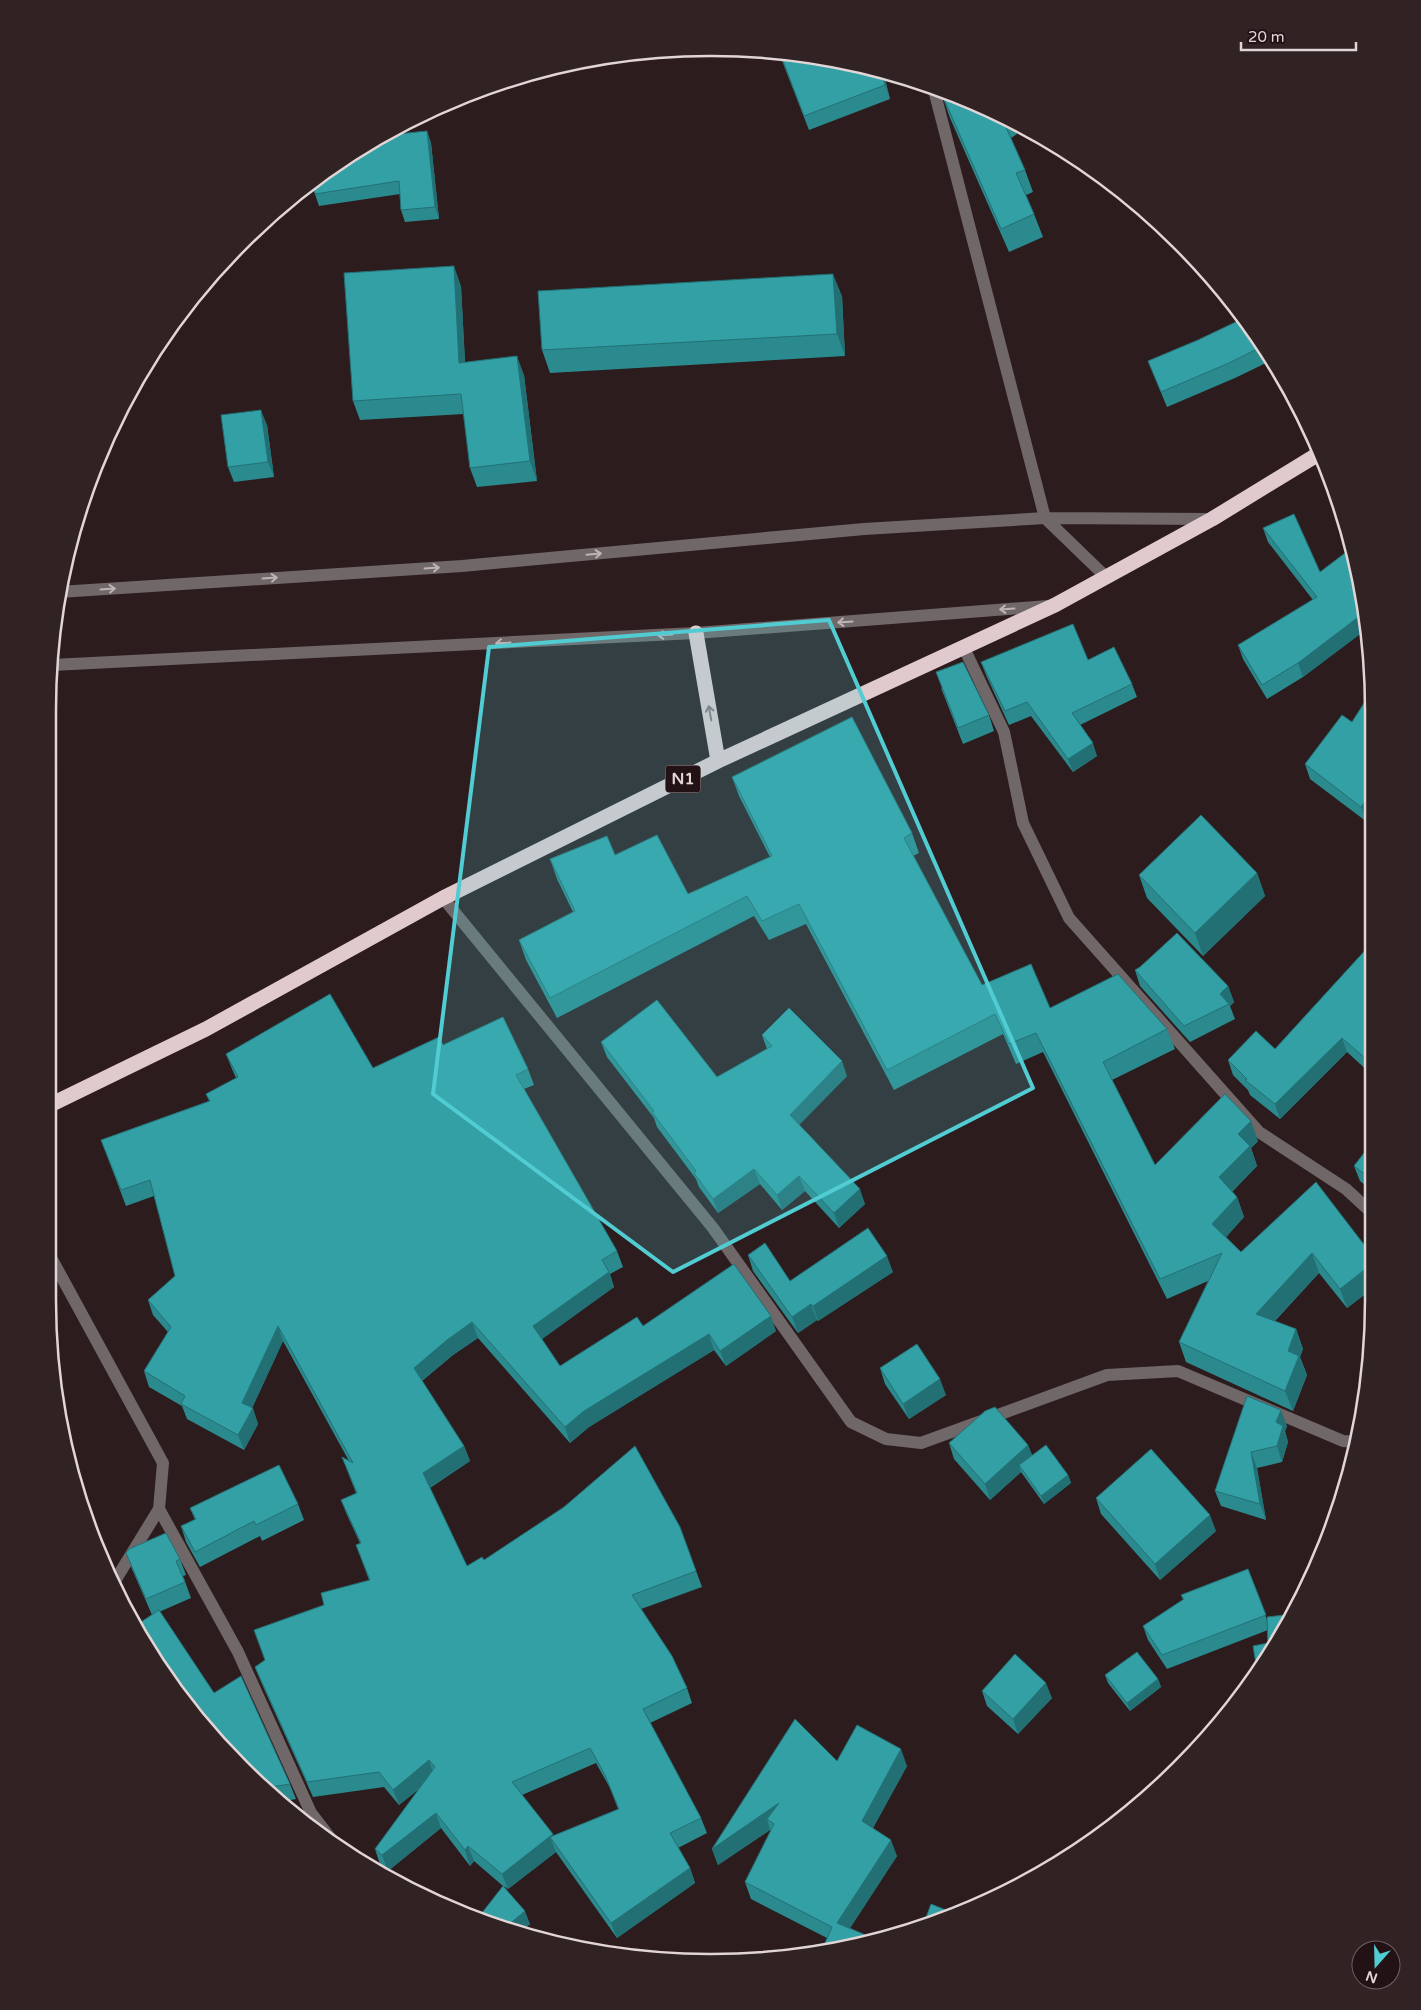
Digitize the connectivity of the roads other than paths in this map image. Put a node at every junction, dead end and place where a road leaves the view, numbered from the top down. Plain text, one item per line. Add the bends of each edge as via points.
1 (936, 97) edge
2 (1314, 457) edge
3 (1045, 518) junction
4 (1212, 519) junction
5 (1107, 578) junction
6 (68, 591) edge
7 (1055, 605) junction
8 (696, 633) junction
9 (964, 648) junction
10 (58, 665) edge
11 (718, 762) junction
12 (443, 898) junction
13 (56, 1102) edge
14 (1365, 1206) edge
15 (56, 1267) edge
16 (1349, 1441) edge
17 (159, 1509) junction
18 (118, 1575) edge
19 (320, 1824) edge

1 - 3 street
2 - 4 highway, N1
3 - 4 street
3 - 5 street
6 -> 3 street via 462,566 864,529
4 - 5 highway, N1
5 - 7 highway, N1
7 -> 8 street
7 - 9 highway, N1
8 -> 10 street
11 -> 8 highway
9 - 11 highway, N1
9 - 14 street via 1004,732 1023,824 1069,918 1259,1132 1346,1189
11 - 12 highway, N1
12 - 13 highway, N1 via 206,1029
12 - 16 street via 713,1228 851,1422 886,1439 921,1443 1106,1375 1178,1371
15 - 17 street via 164,1463
17 - 18 street
17 - 19 street via 238,1652 311,1813

